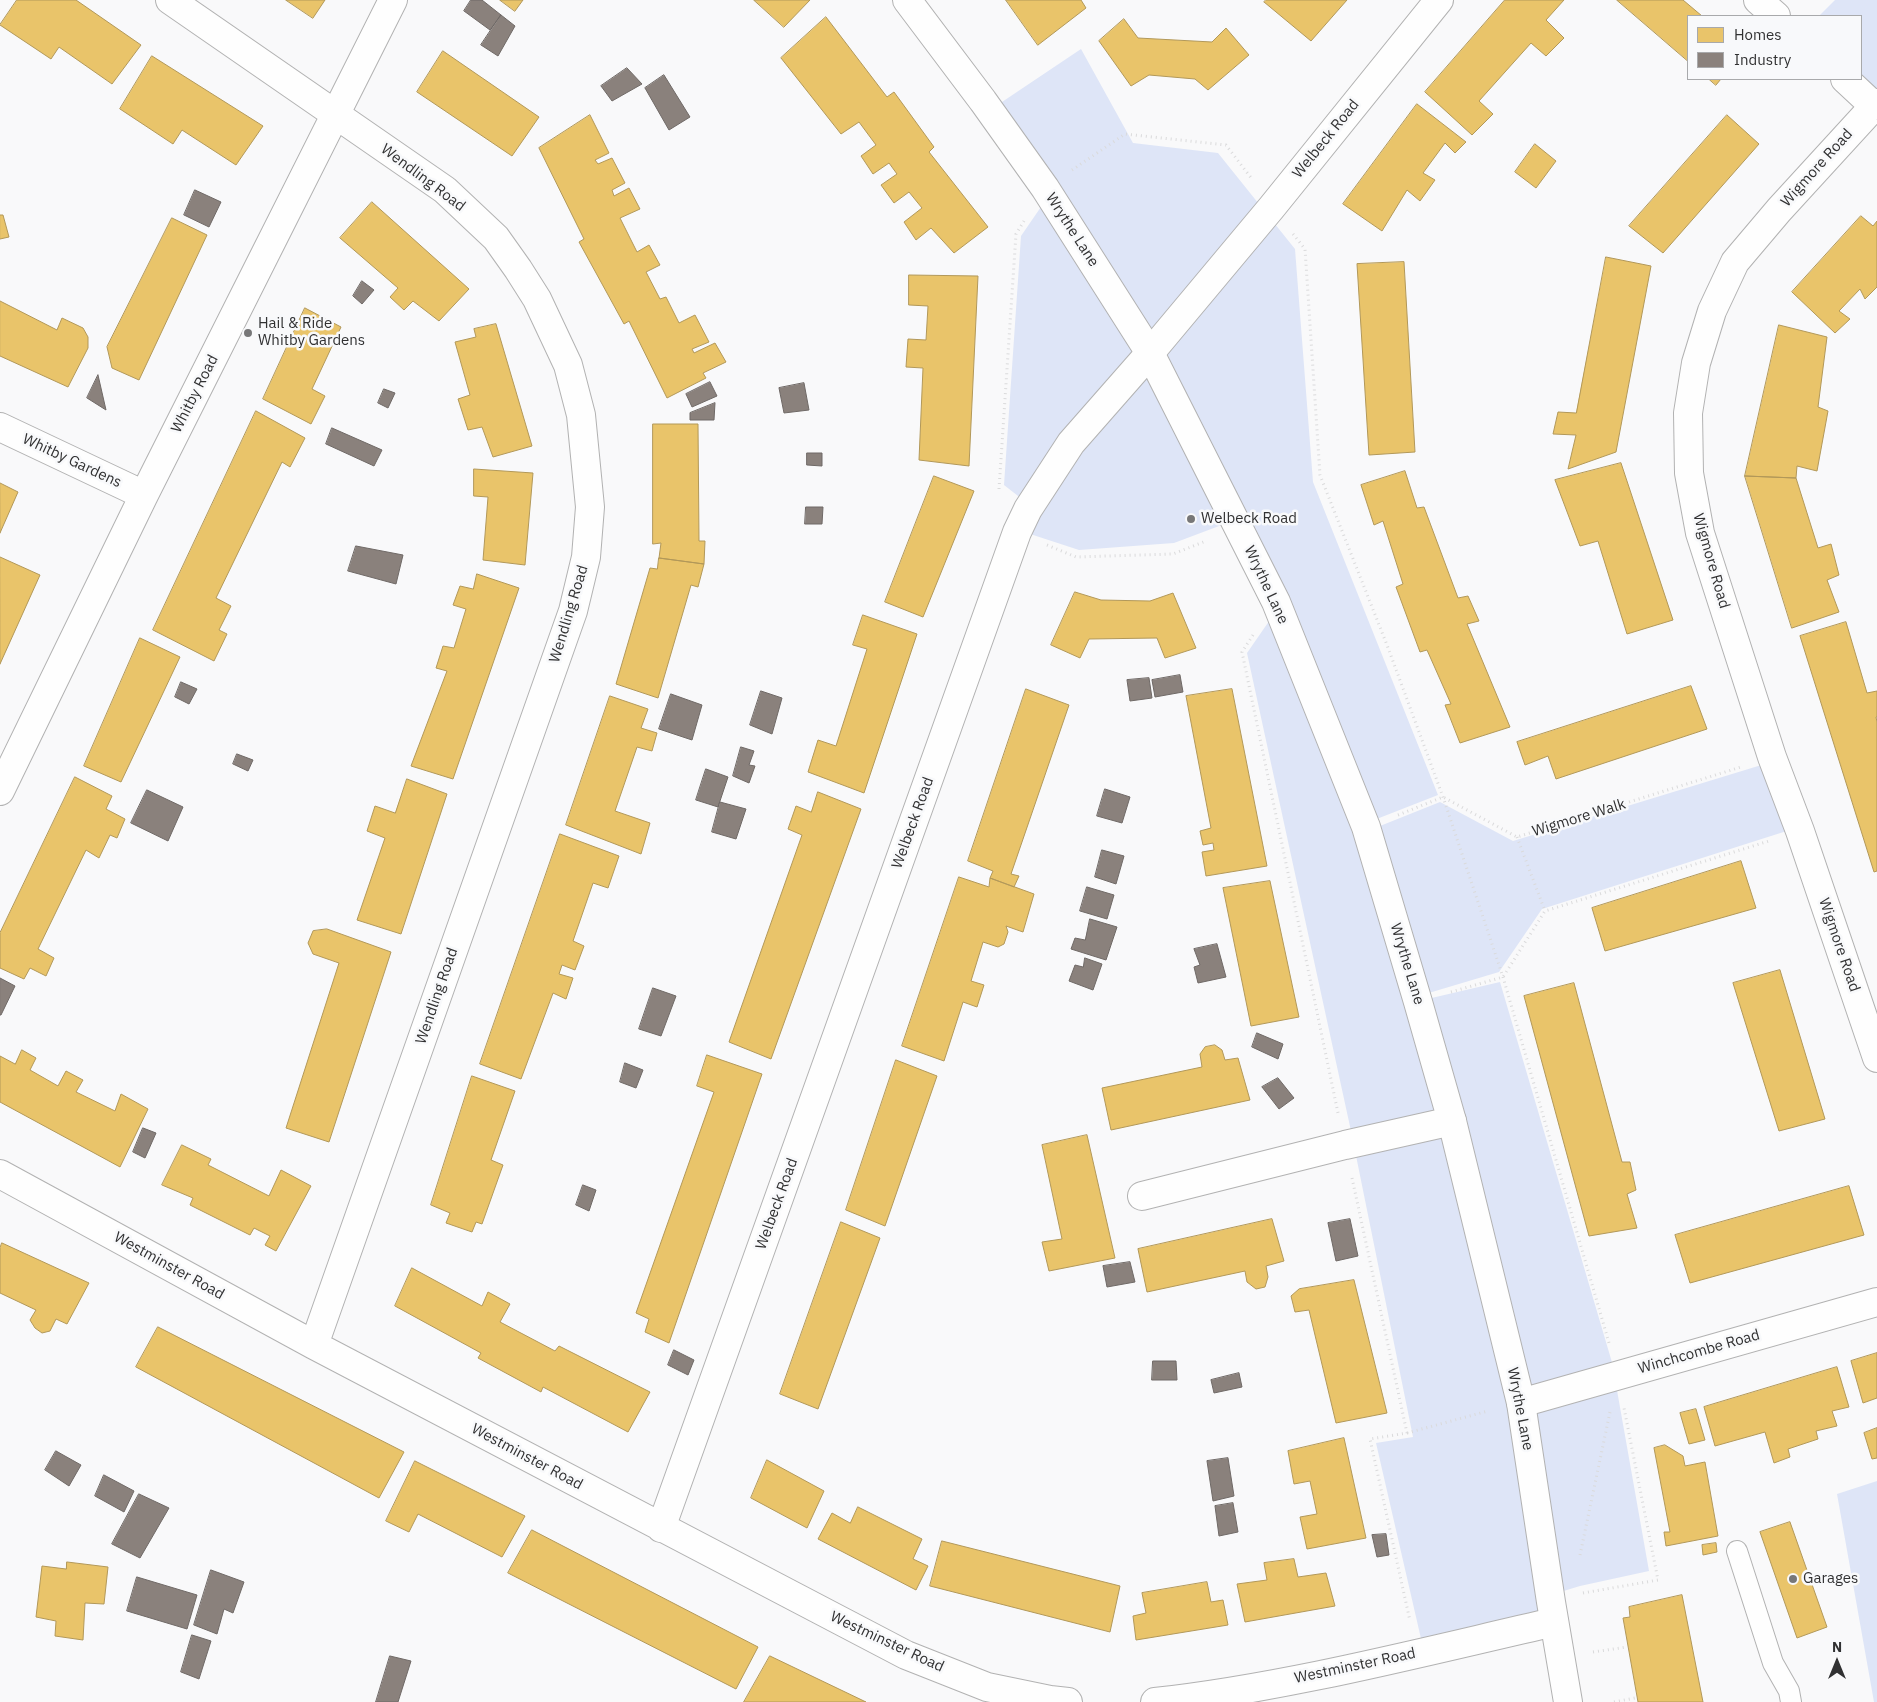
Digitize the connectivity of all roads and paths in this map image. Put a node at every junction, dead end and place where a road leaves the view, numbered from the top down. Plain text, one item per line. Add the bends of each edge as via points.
1 (170, 0) edge
2 (393, 0) edge
3 (907, 0) edge
4 (1439, 0) edge
5 (1758, 0) edge
6 (1775, 15) edge
7 (1846, 80) edge
8 (1876, 105) edge
9 (335, 114) junction
10 (1045, 188) junction
11 (1272, 207) junction
12 (1150, 353) junction
13 (0, 427) edge
14 (144, 495) junction
15 (1022, 521) junction
16 (1239, 528) junction
17 (1772, 757) junction
18 (0, 790) edge
19 (1443, 797) junction
20 (1366, 827) junction
21 (1800, 830) junction
22 (1517, 837) junction
23 (1546, 911) junction
24 (1503, 977) junction
25 (1418, 1002) junction
26 (1877, 1058) edge
27 (1452, 1121) junction
28 (0, 1174) edge
29 (1142, 1196) dead end
30 (1877, 1302) edge
31 (314, 1345) junction
32 (1618, 1375) junction
33 (1521, 1403) junction
34 (1407, 1433) dead end
35 (661, 1528) junction
36 (1737, 1551) dead end
37 (1579, 1557) dead end
38 (1552, 1612) junction
39 (1635, 1698) dead end
40 (1068, 1702) edge
41 (1155, 1702) edge
42 (1568, 1702) edge
43 (1614, 1702) edge
44 (1791, 1702) edge

1 - 9 street, Wendling Road
2 - 9 street, Whitby Road
3 - 10 street, Wrythe Lane
4 - 11 street, Welbeck Road
5 - 6 street
7 - 8 street
8 - 17 street, Wigmore Road via 1735,262 1712,311 1701,346 1688,413 1689,473 1700,533
9 - 14 street, Whitby Road
9 - 31 street, Wendling Road via 446,190 496,238 523,276 568,365 581,415 590,507 586,557 573,611
10 - 11 path via 1125,134 1226,145
10 - 12 street, Wrythe Lane
10 - 15 path via 1016,234 999,489
11 - 12 street, Welbeck Road
11 - 19 path via 1305,249 1320,475
12 - 15 street, Welbeck Road via 1070,443
12 - 16 street, Wrythe Lane
13 - 14 street, Whitby Gardens
14 - 18 street, Whitby Road
15 - 16 path via 1076,557 1173,554
15 - 35 street, Welbeck Road
16 - 20 street, Wrythe Lane via 1276,602
17 - 21 street, Wigmore Road
17 - 22 path, Wigmore Walk
19 - 20 path
19 - 22 path, Wigmore Walk
19 - 24 path
20 - 25 street, Wrythe Lane
21 - 23 path
21 - 26 street, Wigmore Road
22 - 23 path
23 - 24 path
24 - 25 path
24 - 32 path
25 - 27 street, Wrythe Lane
27 - 29 street
27 - 33 street, Wrythe Lane
28 - 31 street, Westminster Road
30 - 32 street, Winchcombe Road
31 - 35 street, Westminster Road
32 - 33 street, Winchcombe Road
32 - 37 path
32 - 38 path via 1658,1580 1565,1596
33 - 34 path
33 - 38 street, Wrythe Lane
35 - 40 street, Westminster Road via 906,1655 987,1687
36 - 44 lane via 1773,1663 1789,1691
38 - 41 street, Westminster Road via 1307,1677 1204,1697
38 - 42 street, Wrythe Lane
39 - 43 path

